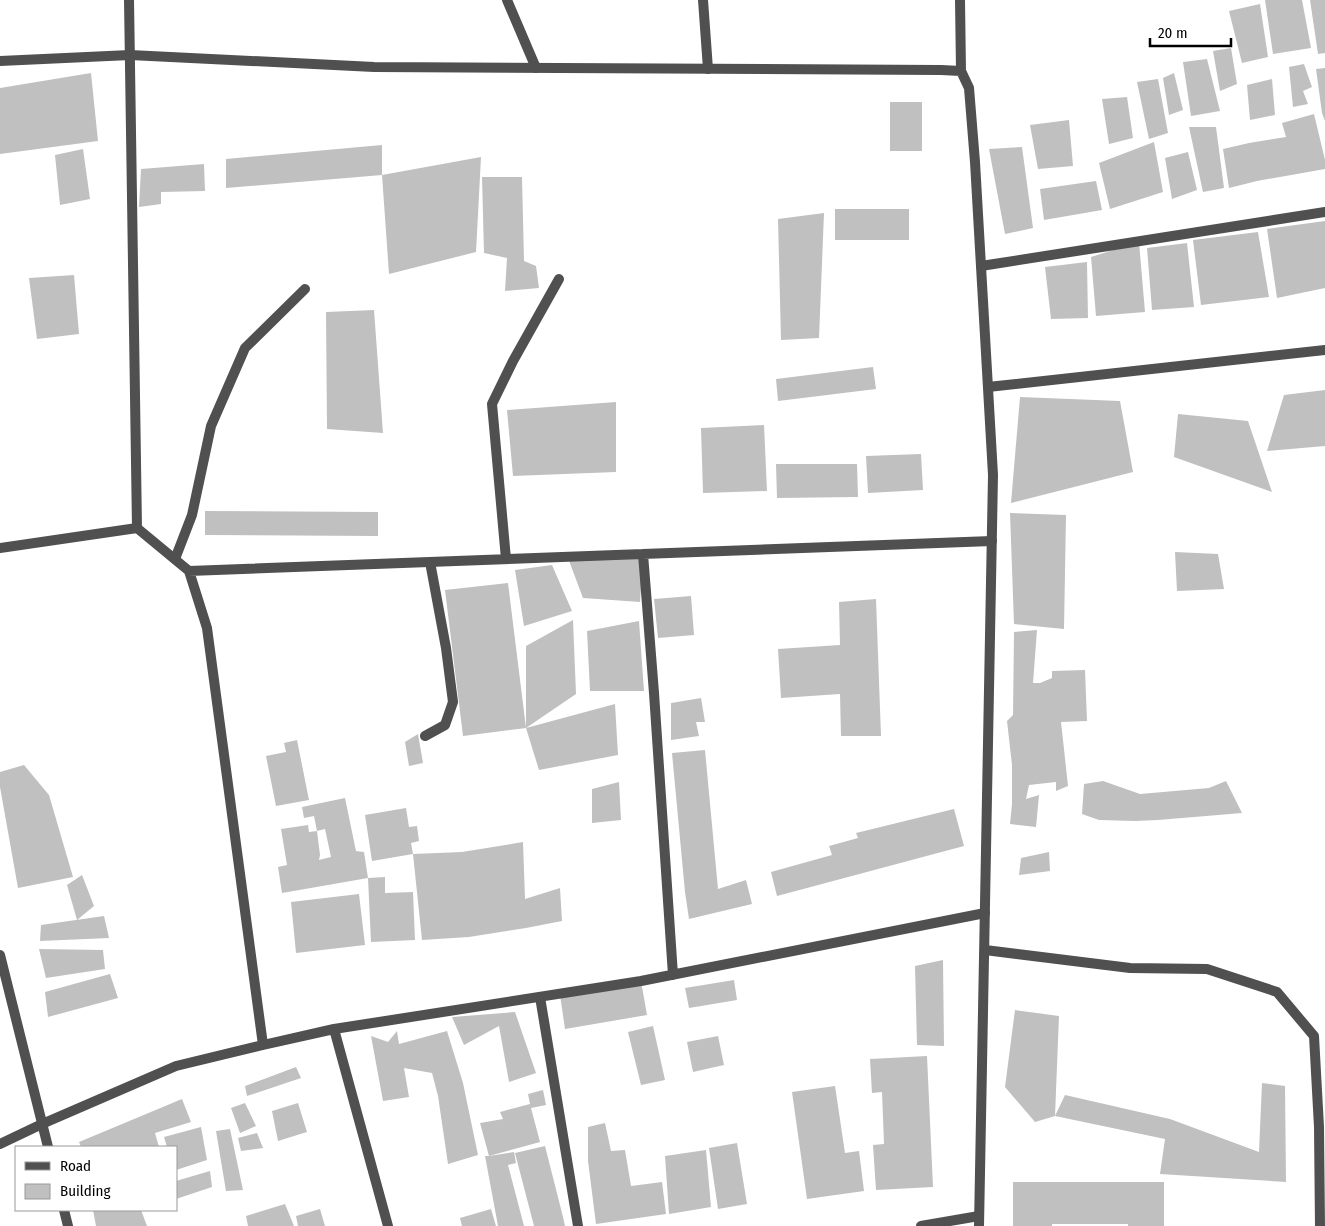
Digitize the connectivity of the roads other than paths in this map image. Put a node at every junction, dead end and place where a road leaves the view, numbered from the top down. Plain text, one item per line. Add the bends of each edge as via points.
1 (129, 0) edge
2 (507, 0) edge
3 (703, 0) edge
4 (960, 0) edge
5 (130, 55) junction
6 (0, 60) edge
7 (536, 68) junction
8 (708, 69) junction
9 (961, 71) junction
10 (1325, 212) edge
11 (981, 266) junction
12 (559, 280) dead end
13 (305, 289) dead end
14 (1325, 350) edge
15 (988, 387) junction
16 (137, 528) junction
17 (992, 540) junction
18 (0, 548) edge
19 (643, 554) junction
20 (175, 559) junction
21 (506, 559) junction
22 (430, 562) junction
23 (189, 571) junction
24 (425, 736) dead end
25 (985, 913) junction
26 (984, 950) junction
27 (0, 955) edge
28 (673, 975) junction
29 (540, 997) junction
30 (334, 1029) junction
31 (263, 1045) junction
32 (42, 1124) junction
33 (0, 1144) edge
34 (48, 1146) edge
35 (64, 1211) edge
36 (979, 1221) edge
37 (68, 1226) edge
38 (388, 1226) edge
39 (578, 1226) edge
40 (921, 1226) edge
41 (1320, 1226) edge

1 - 5 street
2 - 7 street
3 - 8 street
4 - 9 street
5 - 6 street
5 - 7 street via 374,67
5 - 16 street
7 - 8 street
8 - 9 street
9 - 11 street via 969,88
10 - 11 street
11 - 15 street
12 - 21 street via 492,404
13 - 20 street via 245,348 211,426 192,515
14 - 15 street
15 - 17 street via 993,475
16 - 18 street
16 - 20 street
17 - 19 street
17 - 25 street
19 - 21 street
19 - 28 street
20 - 23 street
21 - 22 street
22 - 23 street
22 - 24 street via 453,702 445,725
23 - 31 street via 207,628
25 - 26 street
25 - 28 street
26 - 36 street
26 - 41 street via 1130,968 1207,969 1277,992 1314,1036
27 - 32 street
28 - 29 street
29 - 30 street
29 - 39 street
30 - 31 street
30 - 38 street
31 - 32 street via 176,1066
32 - 33 street
32 - 34 street
35 - 37 street
36 - 40 street

